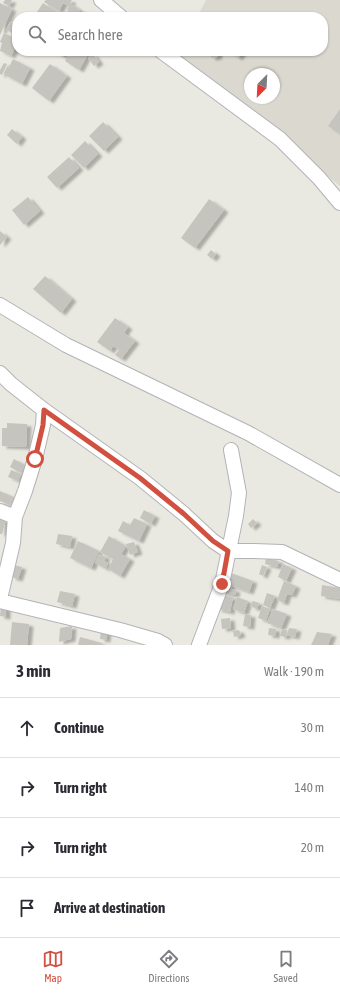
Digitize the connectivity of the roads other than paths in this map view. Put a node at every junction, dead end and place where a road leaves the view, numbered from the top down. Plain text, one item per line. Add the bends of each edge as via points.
1 (102, 0) edge
2 (115, 12) edge
3 (167, 56) edge
4 (340, 203) edge
5 (0, 305) edge
6 (0, 374) edge
7 (44, 410) junction
8 (231, 450) dead end
9 (340, 485) edge
10 (0, 511) edge
11 (15, 517) junction
12 (228, 551) junction
13 (340, 580) edge
14 (0, 600) edge
15 (165, 645) edge
16 (199, 645) edge

1 - 2 street
3 - 4 street via 280,139
5 - 9 street via 66,345 248,434
6 - 7 street
7 - 11 street via 35,459
7 - 12 street via 140,478
8 - 12 street via 239,493
10 - 11 street
11 - 14 street via 13,543
12 - 13 street via 282,552
12 - 16 street via 222,584
14 - 15 street via 120,630

